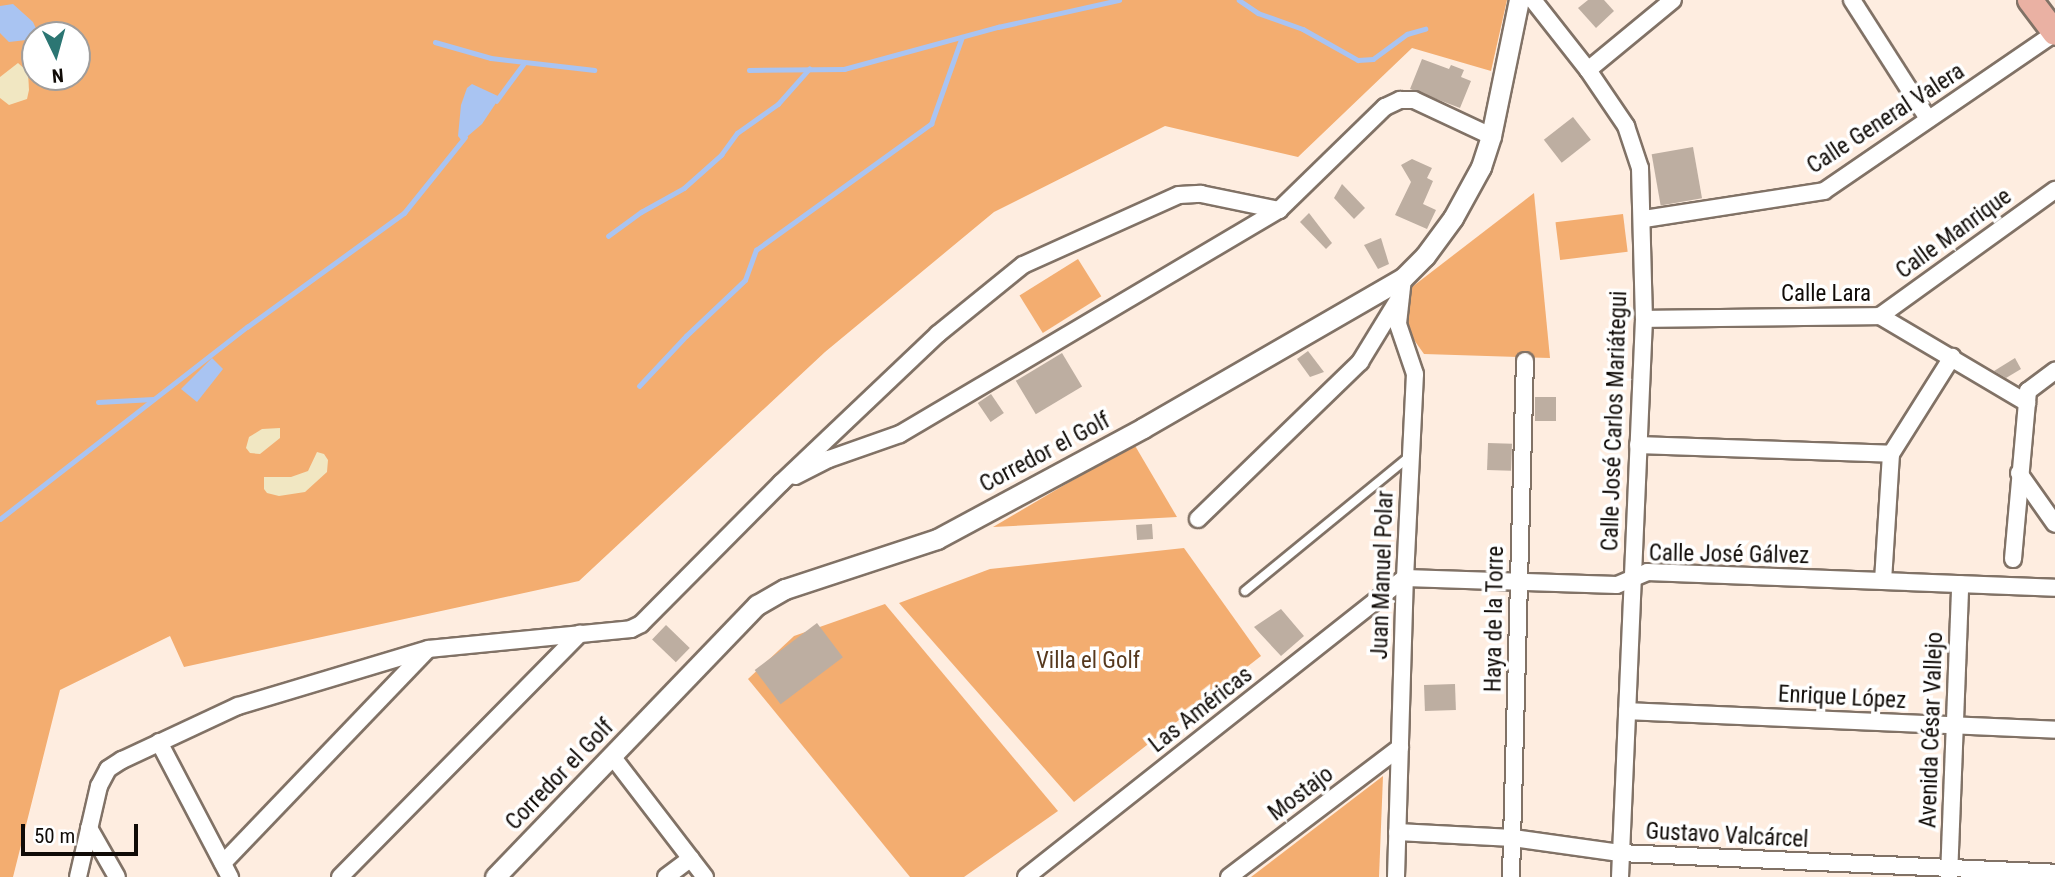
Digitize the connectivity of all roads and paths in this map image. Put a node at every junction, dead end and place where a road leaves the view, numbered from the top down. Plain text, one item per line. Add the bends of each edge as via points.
1 (1519, 0) edge
2 (1533, 0) edge
3 (1673, 0) edge
4 (1852, 0) edge
5 (2030, 0) edge
6 (2055, 33) edge
7 (1588, 70) junction
8 (1928, 120) junction
9 (1491, 136) junction
10 (2055, 190) edge
11 (1279, 210) junction
12 (1644, 219) junction
13 (1402, 287) junction
14 (1880, 316) junction
15 (1644, 319) junction
16 (1952, 357) junction
17 (1525, 361) dead end
18 (2055, 371) edge
19 (2026, 403) junction
20 (1638, 446) junction
21 (1891, 454) junction
22 (1411, 455) junction
23 (2019, 473) junction
24 (781, 483) junction
25 (2052, 515) edge
26 (1198, 519) dead end
27 (2012, 559) dead end
28 (1405, 578) junction
29 (1631, 579) junction
30 (1518, 580) junction
31 (1883, 581) junction
32 (1960, 584) junction
33 (2055, 588) edge
34 (1245, 591) dead end
35 (580, 634) junction
36 (428, 649) junction
37 (1627, 711) junction
38 (1955, 726) junction
39 (2055, 730) edge
40 (159, 742) junction
41 (1400, 747) junction
42 (612, 756) junction
43 (89, 828) junction
44 (1397, 832) junction
45 (1513, 838) junction
46 (1620, 853) junction
47 (691, 858) junction
48 (227, 870) edge
49 (1949, 873) edge
50 (2055, 873) edge
51 (78, 877) edge
52 (117, 877) edge
53 (340, 877) edge
54 (495, 877) edge
55 (666, 877) edge
56 (705, 877) edge
57 (1027, 877) edge
58 (1229, 877) edge
59 (1396, 877) edge
60 (1511, 877) edge
61 (1620, 877) edge

1 - 9 street, Corredor el Golf
2 - 7 street, Calle José Carlos Mariátegui
3 - 7 street
4 - 8 street
5 - 6 main road
6 - 8 street, Calle General Valera
7 - 12 street, Calle José Carlos Mariátegui via 1626,126 1640,168
8 - 12 street, Calle General Valera via 1824,191
9 - 11 street via 1414,100 1400,100 1385,107
9 - 13 street, Corredor el Golf via 1481,167 1453,218
10 - 14 street, Calle Manrique
11 - 24 street via 900,434 829,459
11 - 24 street via 1201,194 1179,195 1023,265 937,334
12 - 15 street, Calle José Carlos Mariátegui
13 - 22 street, Juan Manuel Polar via 1398,324 1415,374
13 - 26 street via 1360,362
13 - 42 street, Corredor el Golf via 937,539 785,589 757,605
14 - 15 street, Calle Lara
14 - 16 street, Calle Lara
15 - 20 street, Calle José Carlos Mariátegui
16 - 19 street, Calle Lara
16 - 21 street
17 - 30 street, Haya de la Torre
18 - 19 street via 2028,391
19 - 23 street
20 - 21 street
20 - 29 street, Calle José Carlos Mariátegui
21 - 31 street
22 - 28 street, Juan Manuel Polar
22 - 34 lane
23 - 25 street
23 - 27 street
24 - 35 street via 641,624
28 - 30 street, Calle José Gálvez
28 - 41 street, Juan Manuel Polar
28 - 57 street, Las Américas
29 - 30 street, Calle José Gálvez via 1617,585
29 - 31 street, Calle José Gálvez via 1647,572
29 - 37 street, Calle José Carlos Mariátegui
30 - 45 street, Haya de la Torre
31 - 32 street, Calle José Gálvez
32 - 33 street, Calle José Gálvez
32 - 38 street, Avenida César Vallejo
35 - 36 street
35 - 53 street
36 - 40 street via 238,706
36 - 48 street
37 - 38 street, Enrique López
37 - 46 street, Calle José Carlos Mariátegui
38 - 39 street, Enrique López
38 - 49 street, Avenida César Vallejo
40 - 43 street via 108,769
40 - 48 street
41 - 44 street, Juan Manuel Polar
41 - 58 street, Mostajo
42 - 47 street
42 - 54 street, Corredor el Golf
43 - 51 street
43 - 52 street
44 - 45 street, Gustavo Valcárcel
44 - 59 street, Juan Manuel Polar
45 - 46 street, Gustavo Valcárcel
45 - 60 street, Haya de la Torre
46 - 49 street, Gustavo Valcárcel
46 - 61 street, Calle José Carlos Mariátegui
47 - 55 street
47 - 56 street
49 - 50 street, Gustavo Valcárcel

